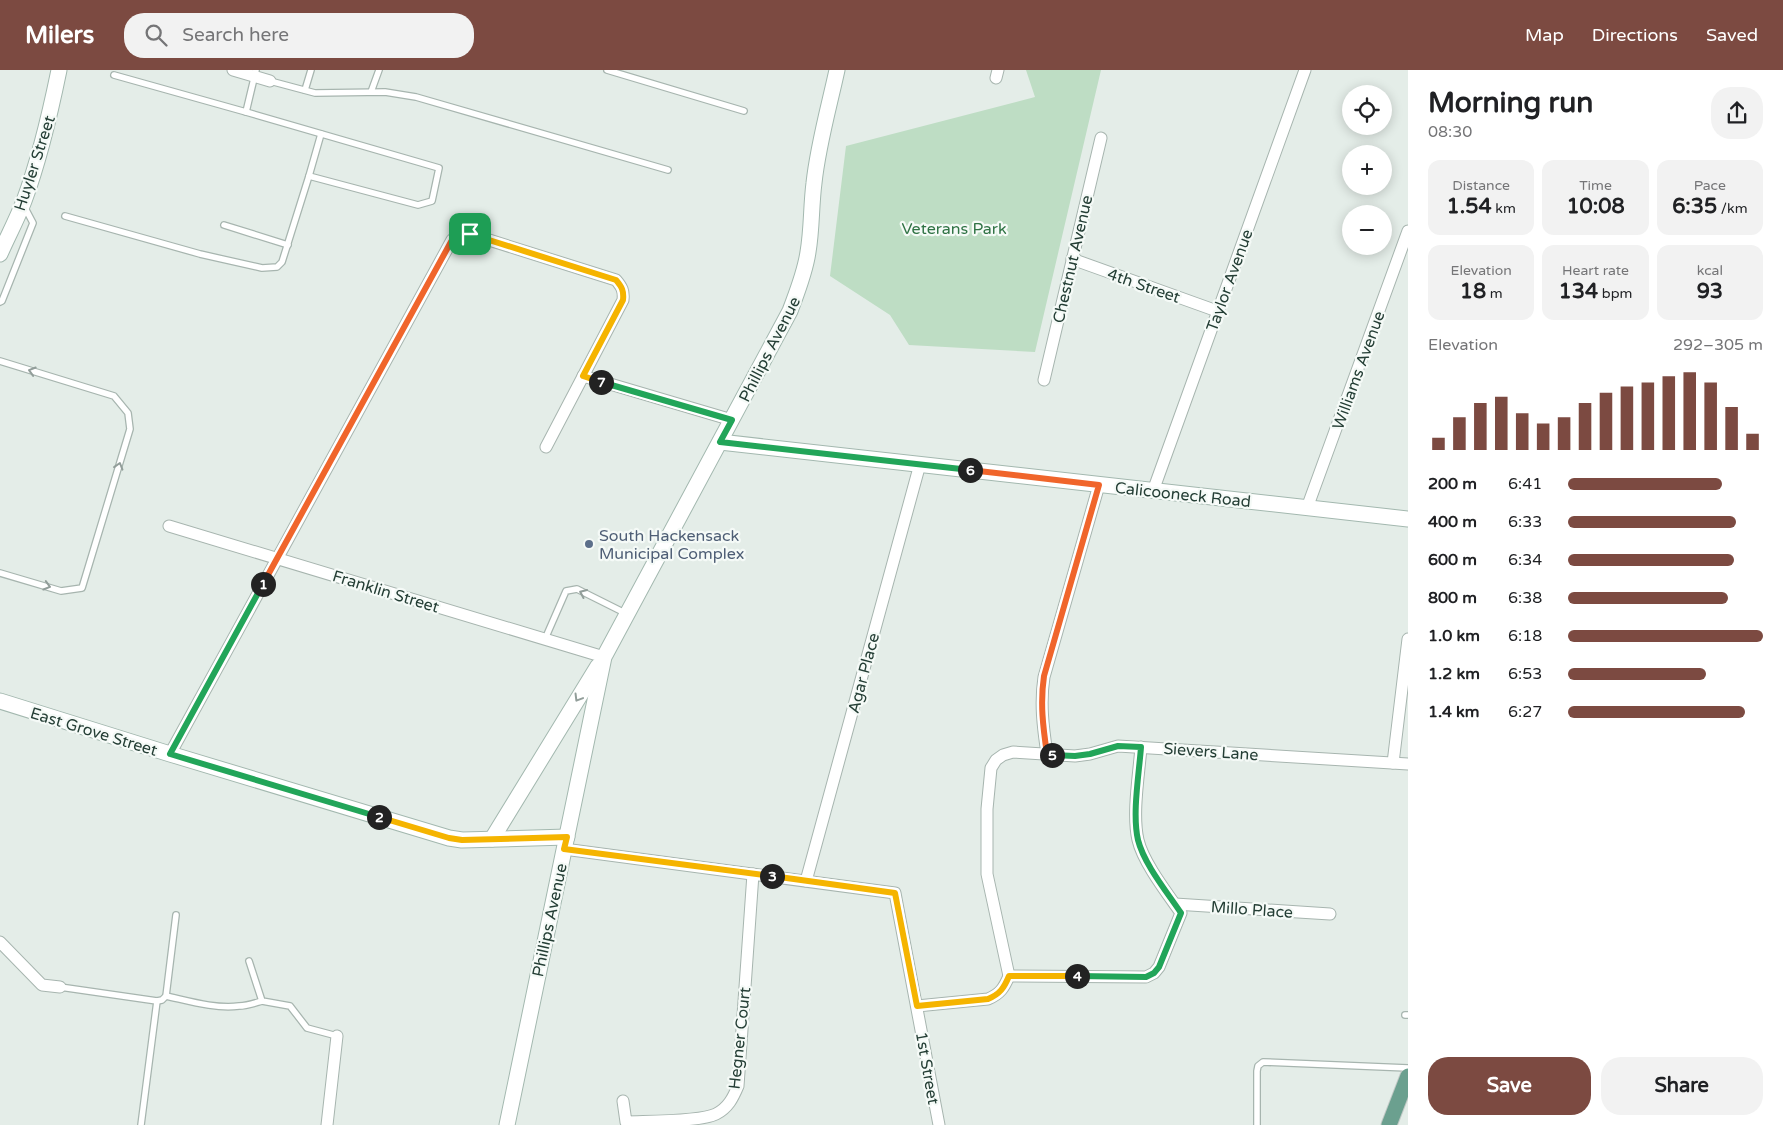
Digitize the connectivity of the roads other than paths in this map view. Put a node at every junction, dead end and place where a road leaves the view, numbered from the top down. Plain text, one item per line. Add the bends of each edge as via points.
1 (59, 70) edge
2 (233, 70) edge
3 (311, 70) edge
4 (379, 70) edge
5 (607, 70) edge
6 (838, 70) edge
7 (1305, 70) edge
8 (255, 73) edge
9 (114, 74) dead end
10 (270, 80) joint
11 (305, 90) junction
12 (372, 92) junction
13 (744, 111) dead end
14 (246, 112) junction
15 (321, 134) junction
16 (1101, 138) dead end
17 (668, 170) dead end
18 (309, 176) junction
19 (22, 204) junction
20 (65, 216) dead end
21 (224, 225) dead end
22 (1408, 231) edge
23 (288, 244) junction
24 (0, 254) edge
25 (1072, 259) junction
26 (0, 302) edge
27 (1218, 311) junction
28 (0, 361) edge
29 (583, 376) junction
30 (1044, 380) dead end
31 (732, 420) junction
32 (720, 442) junction
33 (546, 447) dead end
34 (920, 464) junction
35 (1099, 485) junction
36 (1153, 490) junction
37 (1307, 508) junction
38 (1408, 520) edge
39 (169, 526) dead end
40 (277, 559) junction
41 (0, 573) edge
42 (627, 614) junction
43 (544, 639) junction
44 (1408, 639) edge
45 (604, 657) junction
46 (0, 701) edge
47 (1141, 747) junction
48 (170, 754) junction
49 (1047, 754) junction
50 (1393, 763) junction
51 (1408, 764) edge
52 (492, 839) junction
53 (565, 843) junction
54 (752, 874) junction
55 (806, 881) junction
56 (895, 893) joint
57 (1175, 904) junction
58 (1330, 914) dead end
59 (176, 915) dead end
60 (0, 942) edge
61 (248, 961) dead end
62 (1009, 976) junction
63 (60, 986) joint
64 (166, 996) junction
65 (157, 1001) junction
66 (262, 1001) junction
67 (917, 1006) junction
68 (337, 1036) joint
69 (1408, 1068) edge
70 (1408, 1076) edge
71 (623, 1101) dead end
72 (141, 1125) edge
73 (327, 1125) edge
74 (507, 1125) edge
75 (939, 1125) edge
76 (1257, 1125) edge
77 (1389, 1125) edge

1 - 19 street, Huyler Street via 44,136
2 - 8 street
3 - 11 lane
4 - 12 lane
5 - 13 lane
6 - 31 street, Phillips Avenue via 819,152 809,246 801,281 786,320
7 - 27 street, Taylor Avenue
8 - 10 street
8 - 14 lane
9 - 14 lane
10 - 11 lane
11 - 12 lane via 315,93
12 - 17 lane via 416,97
14 - 15 lane
15 - 18 lane
15 - 18 lane via 439,168 432,201 418,205
16 - 25 street, Chestnut Avenue
18 - 23 lane
19 - 24 street, Huyler Street
19 - 26 lane via 33,223
20 - 23 lane via 262,268 282,262
21 - 23 lane
22 - 37 street, Williams Avenue
25 - 27 street, 4th Street
25 - 30 street, Chestnut Avenue
27 - 36 street, Taylor Avenue
41 -> 28 lane via 61,591 82,588 130,429 128,413 114,396
29 - 31 street
29 - 33 street
29 - 40 street via 622,301 624,292 616,280 470,234 457,235
31 - 32 street, Phillips Avenue
32 - 34 street, Calicooneck Road
32 - 42 street, Phillips Avenue
34 - 35 street, Calicooneck Road
34 - 55 street, Agar Place
35 - 36 street, Calicooneck Road
35 - 49 street via 1044,676 1041,717
36 - 37 street, Calicooneck Road
37 - 38 street, Calicooneck Road
39 - 40 street, Franklin Street
40 - 43 street, Franklin Street
40 - 48 street
42 -> 43 lane via 577,589 566,591
42 - 45 street, Phillips Avenue
43 - 45 street, Franklin Street
44 - 50 street
45 -> 52 street, Phillips Avenue
45 - 53 street, Phillips Avenue
46 - 48 street, East Grove Street
47 - 49 street, Sievers Lane via 1118,746 1075,756
47 - 50 street, Sievers Lane
47 - 57 street via 1136,820 1138,839 1144,856
48 - 52 street, East Grove Street via 449,838
49 - 62 street, Sievers Lane via 1013,752 1003,755 996,760 989,774 987,874
50 - 51 street, Sievers Lane
52 - 53 street, East Grove Street
53 - 54 street, East Grove Street
53 - 74 street, Phillips Avenue
54 - 55 street, East Grove Street
54 - 71 street, Hegner Court via 738,1086 734,1097 726,1107 704,1118 626,1122
55 - 56 street, East Grove Street
56 - 67 street, 1st Street
57 - 58 street, Millo Place
57 - 62 street via 1181,913 1159,967 1146,977
59 - 64 lane
60 - 63 street via 42,985
61 - 66 lane
62 - 67 street via 1005,987 988,999
63 - 65 lane
64 - 65 lane
64 - 66 lane via 226,1007
65 - 72 lane
66 - 68 lane via 290,1006 307,1028
67 - 75 street, 1st Street
68 - 73 street
69 - 76 lane via 1263,1062 1258,1066
70 - 77 main road

